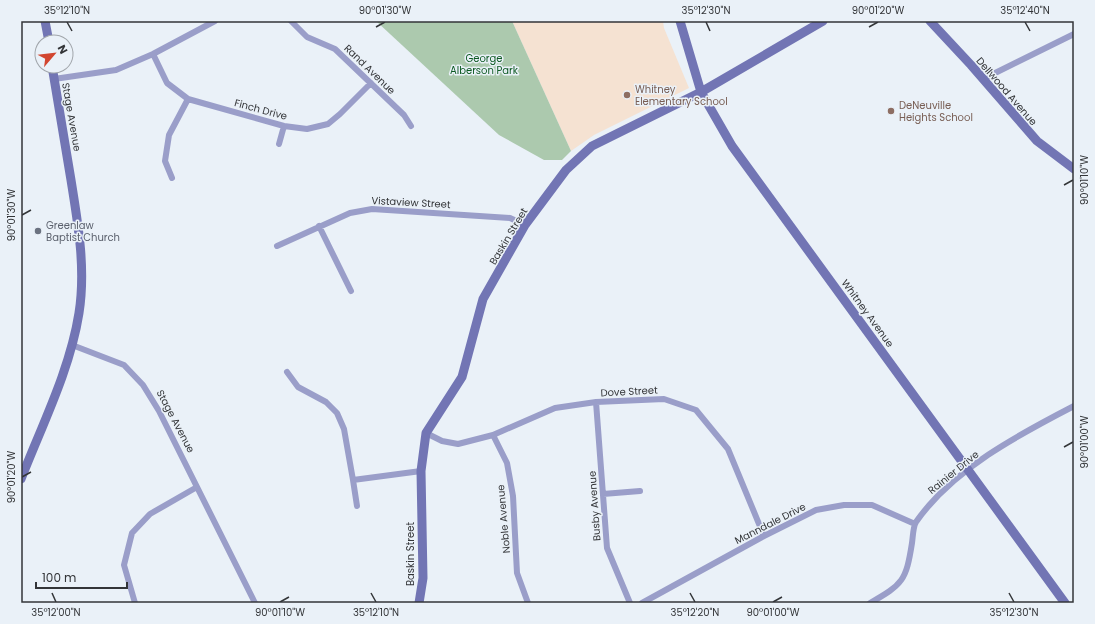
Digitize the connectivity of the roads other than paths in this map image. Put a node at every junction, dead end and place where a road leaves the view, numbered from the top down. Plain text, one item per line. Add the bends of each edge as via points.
1 (46, 21) edge
2 (215, 21) edge
3 (291, 21) edge
4 (680, 21) edge
5 (823, 21) edge
6 (930, 21) edge
7 (48, 34) edge
8 (1074, 34) edge
9 (153, 54) junction
10 (53, 74) edge
11 (54, 79) junction
12 (982, 79) junction
13 (371, 83) junction
14 (701, 92) junction
15 (188, 99) junction
16 (284, 126) junction
17 (411, 126) dead end
18 (279, 144) dead end
19 (1074, 169) edge
20 (172, 178) dead end
21 (525, 225) junction
22 (319, 226) junction
23 (277, 246) dead end
24 (351, 291) dead end
25 (72, 345) junction
26 (287, 372) dead end
27 (596, 402) junction
28 (1074, 406) edge
29 (426, 432) junction
30 (493, 435) junction
31 (969, 470) junction
32 (421, 471) junction
33 (21, 479) edge
34 (353, 480) junction
35 (197, 487) junction
36 (640, 491) dead end
37 (603, 494) junction
38 (357, 506) dead end
39 (915, 524) junction
40 (764, 536) junction
41 (135, 603) edge
42 (255, 603) edge
43 (419, 603) edge
44 (528, 603) edge
45 (630, 603) edge
46 (642, 603) edge
47 (870, 603) edge
48 (1065, 603) edge

1 - 7 main road
2 - 9 street
3 - 13 street, Rand Avenue via 307,37 335,49
4 - 14 main road, Whitney Avenue
5 - 14 main road, Baskin Street
6 - 12 main road, Dellwood Avenue
8 - 12 street
9 - 11 street via 116,70
9 - 15 street, Finch Drive via 167,83
10 - 11 main road, Stage Avenue
11 - 25 main road, Stage Avenue via 81,246 82,280 79,313
12 - 19 main road, Dellwood Avenue via 1036,141
13 - 16 street, Finch Drive via 328,124 307,129
13 - 17 street, Rand Avenue via 404,115
14 - 21 main road, Baskin Street via 592,146 566,170
14 - 31 main road, Whitney Avenue via 732,146
15 - 16 street, Finch Drive
15 - 20 street via 168,135 165,161
16 - 18 street
21 - 22 street, Vistaview Street via 510,218 372,209 350,213
21 - 29 main road, Baskin Street via 483,299 462,377
22 - 23 street, Vistaview Street
22 - 24 street
25 - 33 main road
25 - 35 street, Stage Avenue via 124,365 143,385 159,410
26 - 34 street via 298,387 326,402 337,413 344,429
27 - 30 street, Dove Street via 555,408
27 - 37 street, Busby Avenue
27 - 40 street, Dove Street via 664,399 696,410 728,449
28 - 31 street, Rainier Drive via 1009,441
29 - 30 street, Dove Street via 442,441 458,444
29 - 32 main road, Baskin Street
30 - 44 street, Noble Avenue via 507,462 513,496 517,573
31 - 39 street, Rainier Drive via 935,498
31 - 48 main road, Whitney Avenue
32 - 34 street
32 - 43 main road, Baskin Street via 423,578
34 - 38 street
35 - 41 street via 150,514 132,533 124,565
35 - 42 street, Stage Avenue
36 - 37 street
37 - 45 street, Busby Avenue via 607,548
39 - 40 street, Manndale Drive via 872,505 844,505 816,510
39 - 47 street, Rainier Drive via 909,564 903,579
40 - 46 street, Manndale Drive

